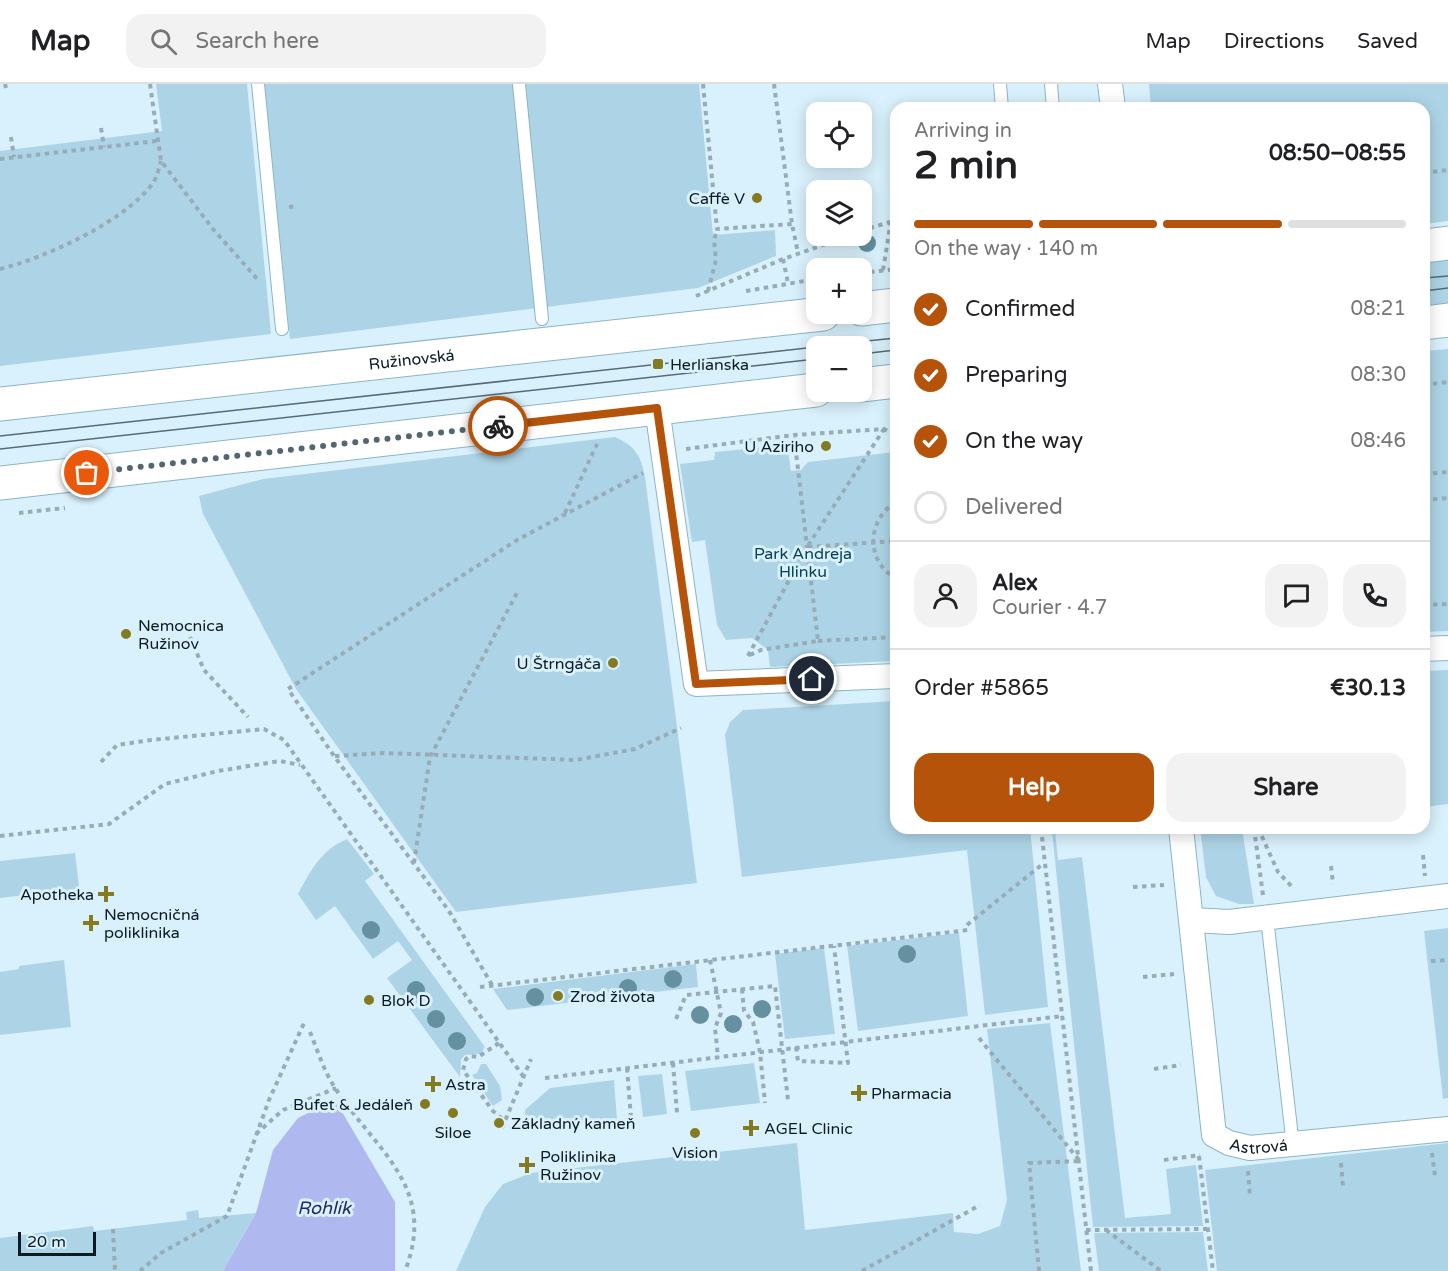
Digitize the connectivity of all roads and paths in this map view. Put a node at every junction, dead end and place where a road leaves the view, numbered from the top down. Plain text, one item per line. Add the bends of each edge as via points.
1 (150, 84) edge
2 (258, 84) edge
3 (519, 84) edge
4 (704, 84) edge
5 (774, 84) edge
6 (1000, 84) edge
7 (1051, 84) edge
8 (1110, 84) edge
9 (1002, 102) edge
10 (1052, 102) edge
11 (1112, 102) edge
12 (101, 128) dead end
13 (11, 137) dead end
14 (157, 141) junction
15 (104, 147) junction
16 (14, 157) junction
17 (0, 159) edge
18 (161, 161) junction
19 (1448, 170) edge
20 (1430, 172) edge
21 (890, 221) edge
22 (792, 224) junction
23 (872, 227) edge
24 (717, 229) junction
25 (890, 235) edge
26 (1448, 243) edge
27 (1430, 245) edge
28 (798, 253) dead end
29 (783, 259) dead end
30 (0, 269) edge
31 (890, 269) edge
32 (883, 270) junction
33 (872, 272) edge
34 (788, 283) dead end
35 (279, 291) junction
36 (708, 291) dead end
37 (890, 306) edge
38 (872, 308) edge
39 (806, 316) edge
40 (542, 319) dead end
41 (1448, 320) edge
42 (1430, 322) edge
43 (282, 329) dead end
44 (890, 382) edge
45 (1448, 382) edge
46 (872, 384) edge
47 (1430, 384) edge
48 (806, 391) edge
49 (0, 404) edge
50 (657, 408) junction
51 (884, 429) junction
52 (890, 432) edge
53 (600, 434) dead end
54 (794, 435) junction
55 (656, 461) junction
56 (1448, 472) edge
57 (1430, 474) edge
58 (0, 483) edge
59 (1448, 498) edge
60 (1430, 500) edge
61 (890, 507) edge
62 (565, 514) junction
63 (890, 541) edge
64 (873, 542) junction
65 (807, 547) junction
66 (890, 573) edge
67 (518, 591) dead end
68 (1448, 604) edge
69 (1430, 605) edge
70 (190, 637) dead end
71 (890, 637) edge
72 (818, 641) junction
73 (1448, 648) edge
74 (1430, 649) edge
75 (890, 676) edge
76 (248, 717) dead end
77 (681, 728) dead end
78 (334, 756) junction
79 (430, 757) junction
80 (101, 762) dead end
81 (301, 766) junction
82 (1042, 834) edge
83 (1182, 834) edge
84 (1257, 834) edge
85 (1259, 834) edge
86 (0, 836) edge
87 (1045, 862) junction
88 (414, 863) junction
89 (1167, 885) dead end
90 (1133, 887) dead end
91 (1300, 895) dead end
92 (1448, 896) edge
93 (1265, 907) junction
94 (1192, 920) junction
95 (834, 946) junction
96 (710, 960) junction
97 (1448, 960) edge
98 (1431, 961) dead end
99 (1178, 974) dead end
100 (1143, 977) dead end
101 (492, 985) junction
102 (480, 987) dead end
103 (742, 989) junction
104 (715, 992) junction
105 (1063, 1016) junction
106 (676, 1018) dead end
107 (304, 1023) dead end
108 (310, 1032) dead end
109 (979, 1038) dead end
110 (845, 1042) junction
111 (499, 1043) junction
112 (796, 1047) junction
113 (782, 1049) junction
114 (760, 1052) junction
115 (718, 1057) junction
116 (531, 1059) dead end
117 (673, 1063) junction
118 (1188, 1064) dead end
119 (627, 1068) junction
120 (1154, 1069) dead end
121 (523, 1076) junction
122 (545, 1078) dead end
123 (336, 1088) junction
124 (788, 1100) dead end
125 (765, 1103) dead end
126 (677, 1113) dead end
127 (632, 1118) dead end
128 (505, 1121) junction
129 (502, 1128) dead end
130 (1448, 1129) edge
131 (256, 1134) junction
132 (1293, 1146) junction
133 (1431, 1149) dead end
134 (1210, 1154) dead end
135 (1199, 1155) junction
136 (1164, 1160) dead end
137 (1340, 1160) dead end
138 (1079, 1161) junction
139 (1248, 1164) dead end
140 (1435, 1176) dead end
141 (1343, 1187) dead end
142 (1250, 1197) dead end
143 (980, 1205) dead end
144 (112, 1228) dead end
145 (1105, 1229) junction
146 (1208, 1229) junction
147 (1086, 1230) junction
148 (115, 1271) edge
149 (140, 1271) edge
150 (405, 1271) edge
151 (862, 1271) edge
152 (1039, 1271) edge
153 (1091, 1271) edge
154 (1161, 1271) edge
155 (1213, 1271) edge

1 - 14 path
2 - 35 lane
3 - 40 lane
4 - 24 path
5 - 22 path
6 - 9 lane
7 - 10 lane
8 - 11 street
12 - 15 path
13 - 16 path
14 - 15 path
14 - 18 path
15 - 16 path
16 - 17 path
18 - 30 path via 155,181 140,198 92,231 25,262
18 - 35 path via 255,278
19 - 20 path
21 - 23 path
22 - 24 path
22 - 28 path
24 - 36 path via 716,260
25 - 32 path
26 - 27 street
29 - 34 path
31 - 32 path
32 - 33 path
35 - 43 lane
37 - 38 street
39 - 49 street, Ružinovská
41 - 42 street
44 - 46 street
45 - 47 path
48 - 50 street
50 - 55 street
50 - 58 street
51 - 52 path
51 - 54 path
51 - 65 path
53 - 62 path
54 - 55 path
54 - 65 path
55 - 62 path
55 - 75 street via 696,684
56 - 57 path
59 - 60 path
61 - 64 path via 874,528
62 - 78 path via 517,540 288,689
63 - 64 path
64 - 65 path
64 - 66 path via 875,555
65 - 72 path
65 - 72 path via 748,656 761,650
67 - 79 path
68 - 69 path
70 - 76 path via 204,670
71 - 72 path
73 - 74 street
77 - 79 path via 635,749 576,760
78 - 79 path via 383,753
78 - 88 path
79 - 88 path
80 - 81 path via 117,745 264,729 284,740
81 - 86 path via 280,761 218,771 165,784 109,824
81 - 111 path
82 - 87 path
83 - 94 street, Astrová
84 - 93 path
85 - 91 path via 1278,872
87 - 95 path via 968,928
87 - 105 path
88 - 101 path via 449,911
89 - 90 path
92 - 93 street
93 - 94 street via 1229,922
93 - 132 lane
94 - 132 street, Astrová via 1214,1135 1250,1148
95 - 96 path
95 - 110 path
96 - 101 path
96 - 104 path
97 - 98 path
99 - 100 path
101 - 102 path
103 - 104 path
103 - 113 path via 775,986
103 - 114 path via 744,1011 753,1022
104 - 106 path via 686,995
104 - 115 path via 721,1013 715,1028
105 - 110 path
105 - 138 path
107 - 131 path
108 - 123 path
109 - 138 path
110 - 112 path
110 - 112 path via 848,1063 798,1061
111 - 121 path
111 - 128 path via 478,1057 466,1059 463,1070
112 - 113 path
113 - 114 path
113 - 124 path
114 - 115 path
114 - 125 path
115 - 117 path
116 - 121 path
117 - 119 path
117 - 126 path
118 - 120 path
119 - 122 path
119 - 127 path
121 - 128 path
123 - 131 path via 283,1110
123 - 150 path via 412,1197 413,1250
128 - 129 path
130 - 132 street, Astrová
131 - 149 path via 227,1216 161,1253
133 - 140 path
134 - 135 path
135 - 136 path
135 - 146 path
137 - 141 path
138 - 147 path
138 - 152 path via 1029,1162
139 - 142 path
143 - 151 path
144 - 148 path
145 - 146 path
145 - 147 path
145 - 154 path
146 - 155 path
147 - 153 path

